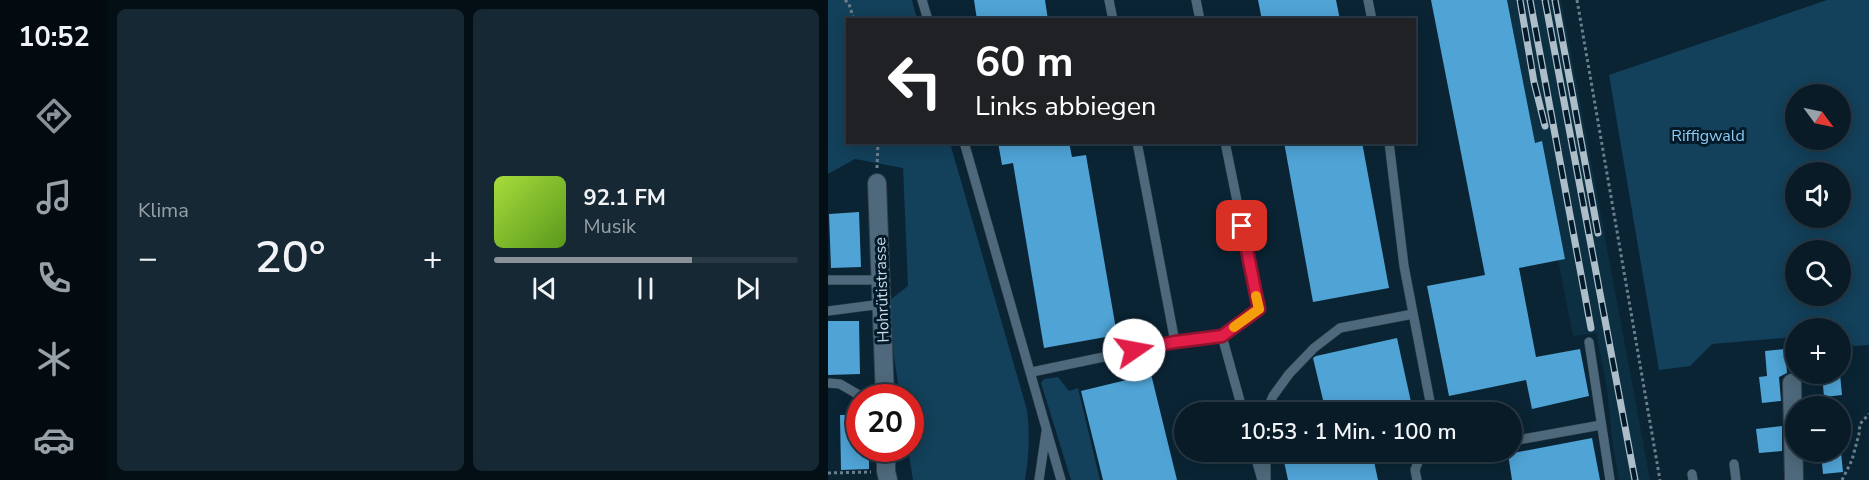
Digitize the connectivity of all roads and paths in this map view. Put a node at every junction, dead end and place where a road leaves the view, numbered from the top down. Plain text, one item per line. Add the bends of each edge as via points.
1 (845, 0) edge
2 (922, 0) edge
3 (1109, 0) edge
4 (1196, 0) edge
5 (1368, 0) edge
6 (1577, 0) edge
7 (853, 18) edge
8 (927, 18) edge
9 (1113, 18) edge
10 (1200, 18) edge
11 (1371, 18) edge
12 (878, 144) edge
13 (965, 144) edge
14 (1137, 144) edge
15 (1225, 144) edge
16 (1389, 144) edge
17 (877, 183) joint
18 (828, 279) edge
19 (881, 280) junction
20 (882, 304) junction
21 (828, 311) edge
22 (1413, 314) junction
23 (1222, 336) junction
24 (1175, 342) junction
25 (1589, 342) dead end
26 (1032, 372) junction
27 (828, 383) edge
28 (885, 384) edge
29 (1792, 384) edge
30 (846, 388) edge
31 (1240, 402) edge
32 (1270, 402) edge
33 (1430, 402) edge
34 (1869, 414) edge
35 (1600, 425) junction
36 (1047, 427) junction
37 (1522, 439) edge
38 (1257, 462) edge
39 (1266, 462) edge
40 (1418, 462) edge
41 (1734, 464) dead end
42 (828, 472) edge
43 (887, 476) edge
44 (1039, 480) edge
45 (1061, 480) edge
46 (1262, 480) edge
47 (1266, 480) edge
48 (1417, 480) edge
49 (1610, 480) edge
50 (1660, 480) edge
51 (1736, 480) edge
52 (1794, 480) edge
53 (1842, 480) edge

1 - 7 path
2 - 8 lane
3 - 9 lane
4 - 10 lane
5 - 11 lane
6 - 50 path
12 - 17 path
13 - 26 lane
14 - 24 lane
15 - 23 lane via 1259,309
16 - 22 lane
17 - 19 street, Hohrütistrasse
18 - 19 lane
19 - 20 street, Hohrütistrasse
20 - 21 lane
20 - 28 street, Hohrütistrasse
22 - 32 lane via 1340,328 1289,374
22 - 33 lane
23 - 24 lane
23 - 31 lane
24 - 26 lane
25 - 35 lane
26 - 36 lane
27 - 30 lane
29 - 52 street
34 - 53 path via 1860,424 1852,460
35 - 37 lane
35 - 49 lane
36 - 44 lane
36 - 45 lane
38 - 46 lane
39 - 47 lane
40 - 48 lane
41 - 51 lane
42 - 43 path

